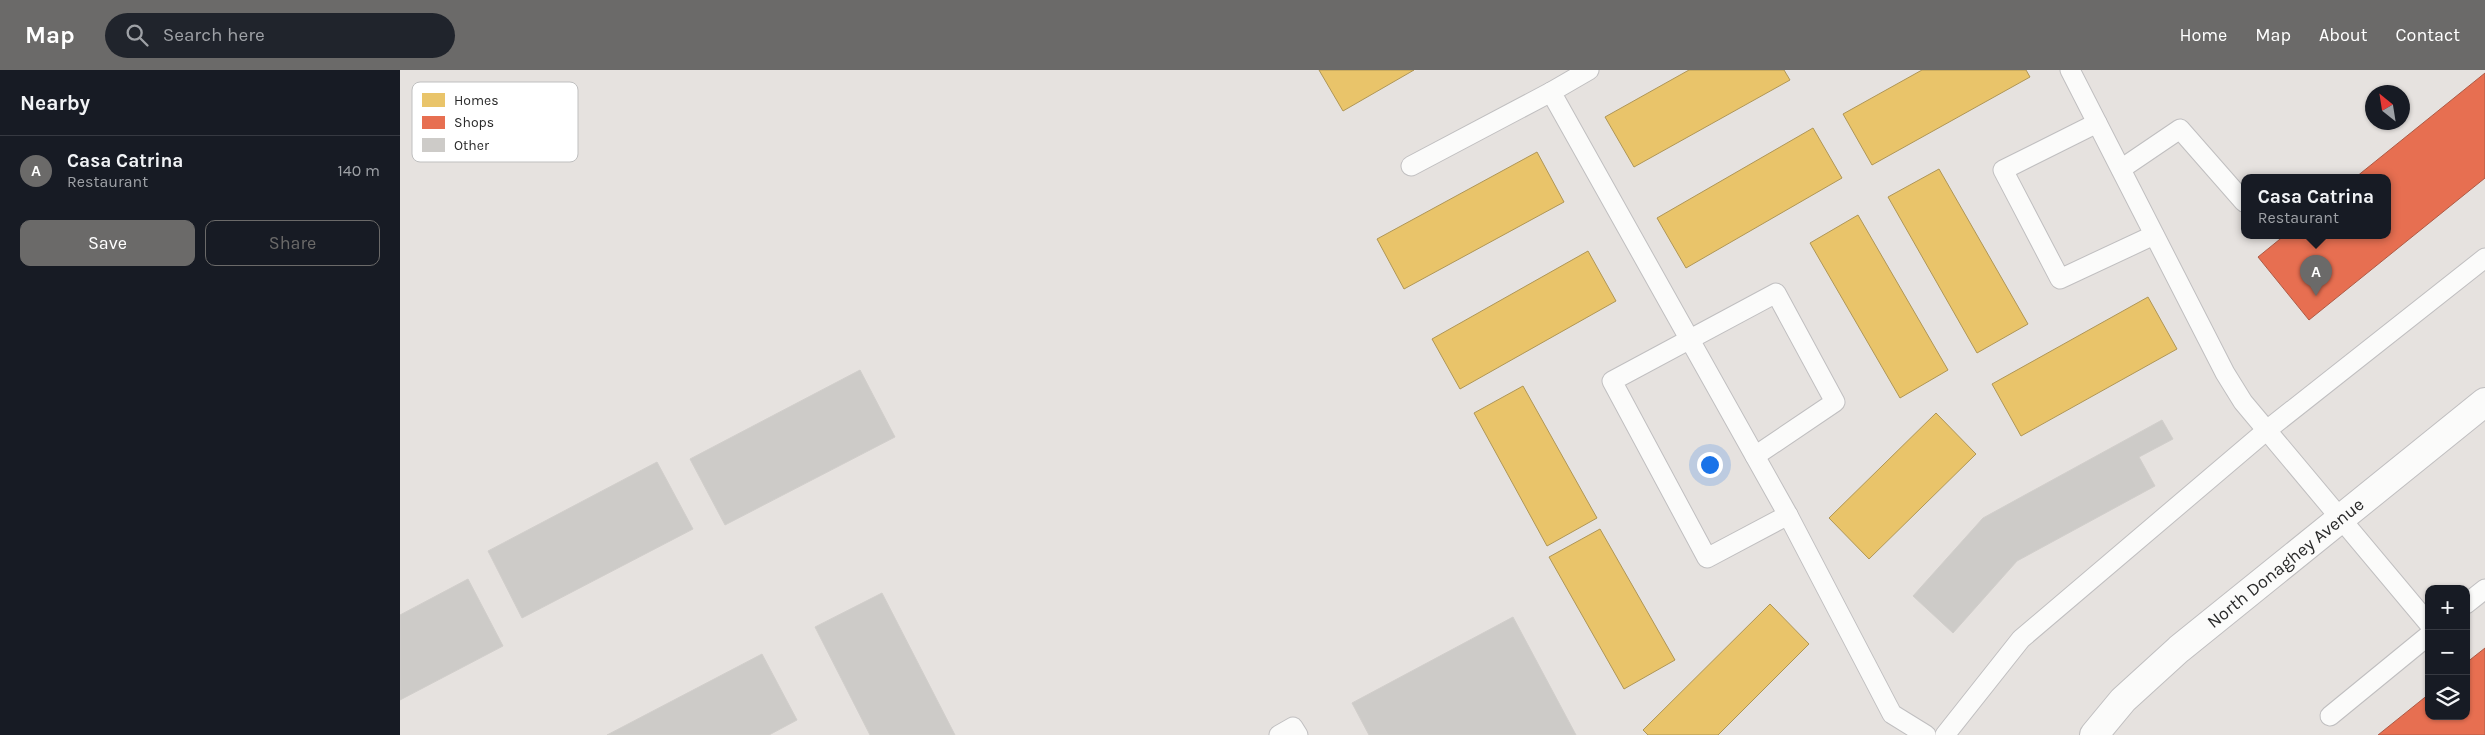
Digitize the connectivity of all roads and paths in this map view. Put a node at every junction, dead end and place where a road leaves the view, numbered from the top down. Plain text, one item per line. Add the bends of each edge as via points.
1 (1589, 70) edge
2 (2078, 74) edge
3 (1551, 92) junction
4 (2097, 123) junction
5 (1411, 166) dead end
6 (2120, 169) junction
7 (2241, 199) edge
8 (2154, 235) junction
9 (2485, 258) edge
10 (1689, 340) junction
11 (2485, 402) edge
12 (2267, 430) junction
13 (1755, 456) junction
14 (1788, 515) junction
15 (2341, 518) junction
16 (2485, 589) edge
17 (2470, 601) edge
18 (2425, 619) edge
19 (2425, 638) edge
20 (2330, 716) dead end
21 (1279, 735) edge
22 (1298, 735) edge
23 (1926, 735) edge
24 (1945, 735) edge
25 (2094, 735) edge

1 - 3 lane
2 - 4 lane
3 - 5 lane
3 - 10 lane
4 - 6 lane
4 - 8 lane via 2003,170 2060,279
6 - 7 lane via 2180,129
6 - 8 lane
8 - 12 lane via 2225,373
9 - 12 lane
10 - 13 lane
10 - 13 lane via 1776,293 1835,402
10 - 14 lane via 1612,381 1707,558
11 - 15 street, North Donaghey Avenue
12 - 15 lane
12 - 24 lane via 2021,639
13 - 14 lane
14 - 23 lane via 1892,714
15 - 18 lane
15 - 25 street, North Donaghey Avenue via 2179,649 2123,700
16 - 17 lane
19 - 20 lane
21 - 22 lane via 1294,727

